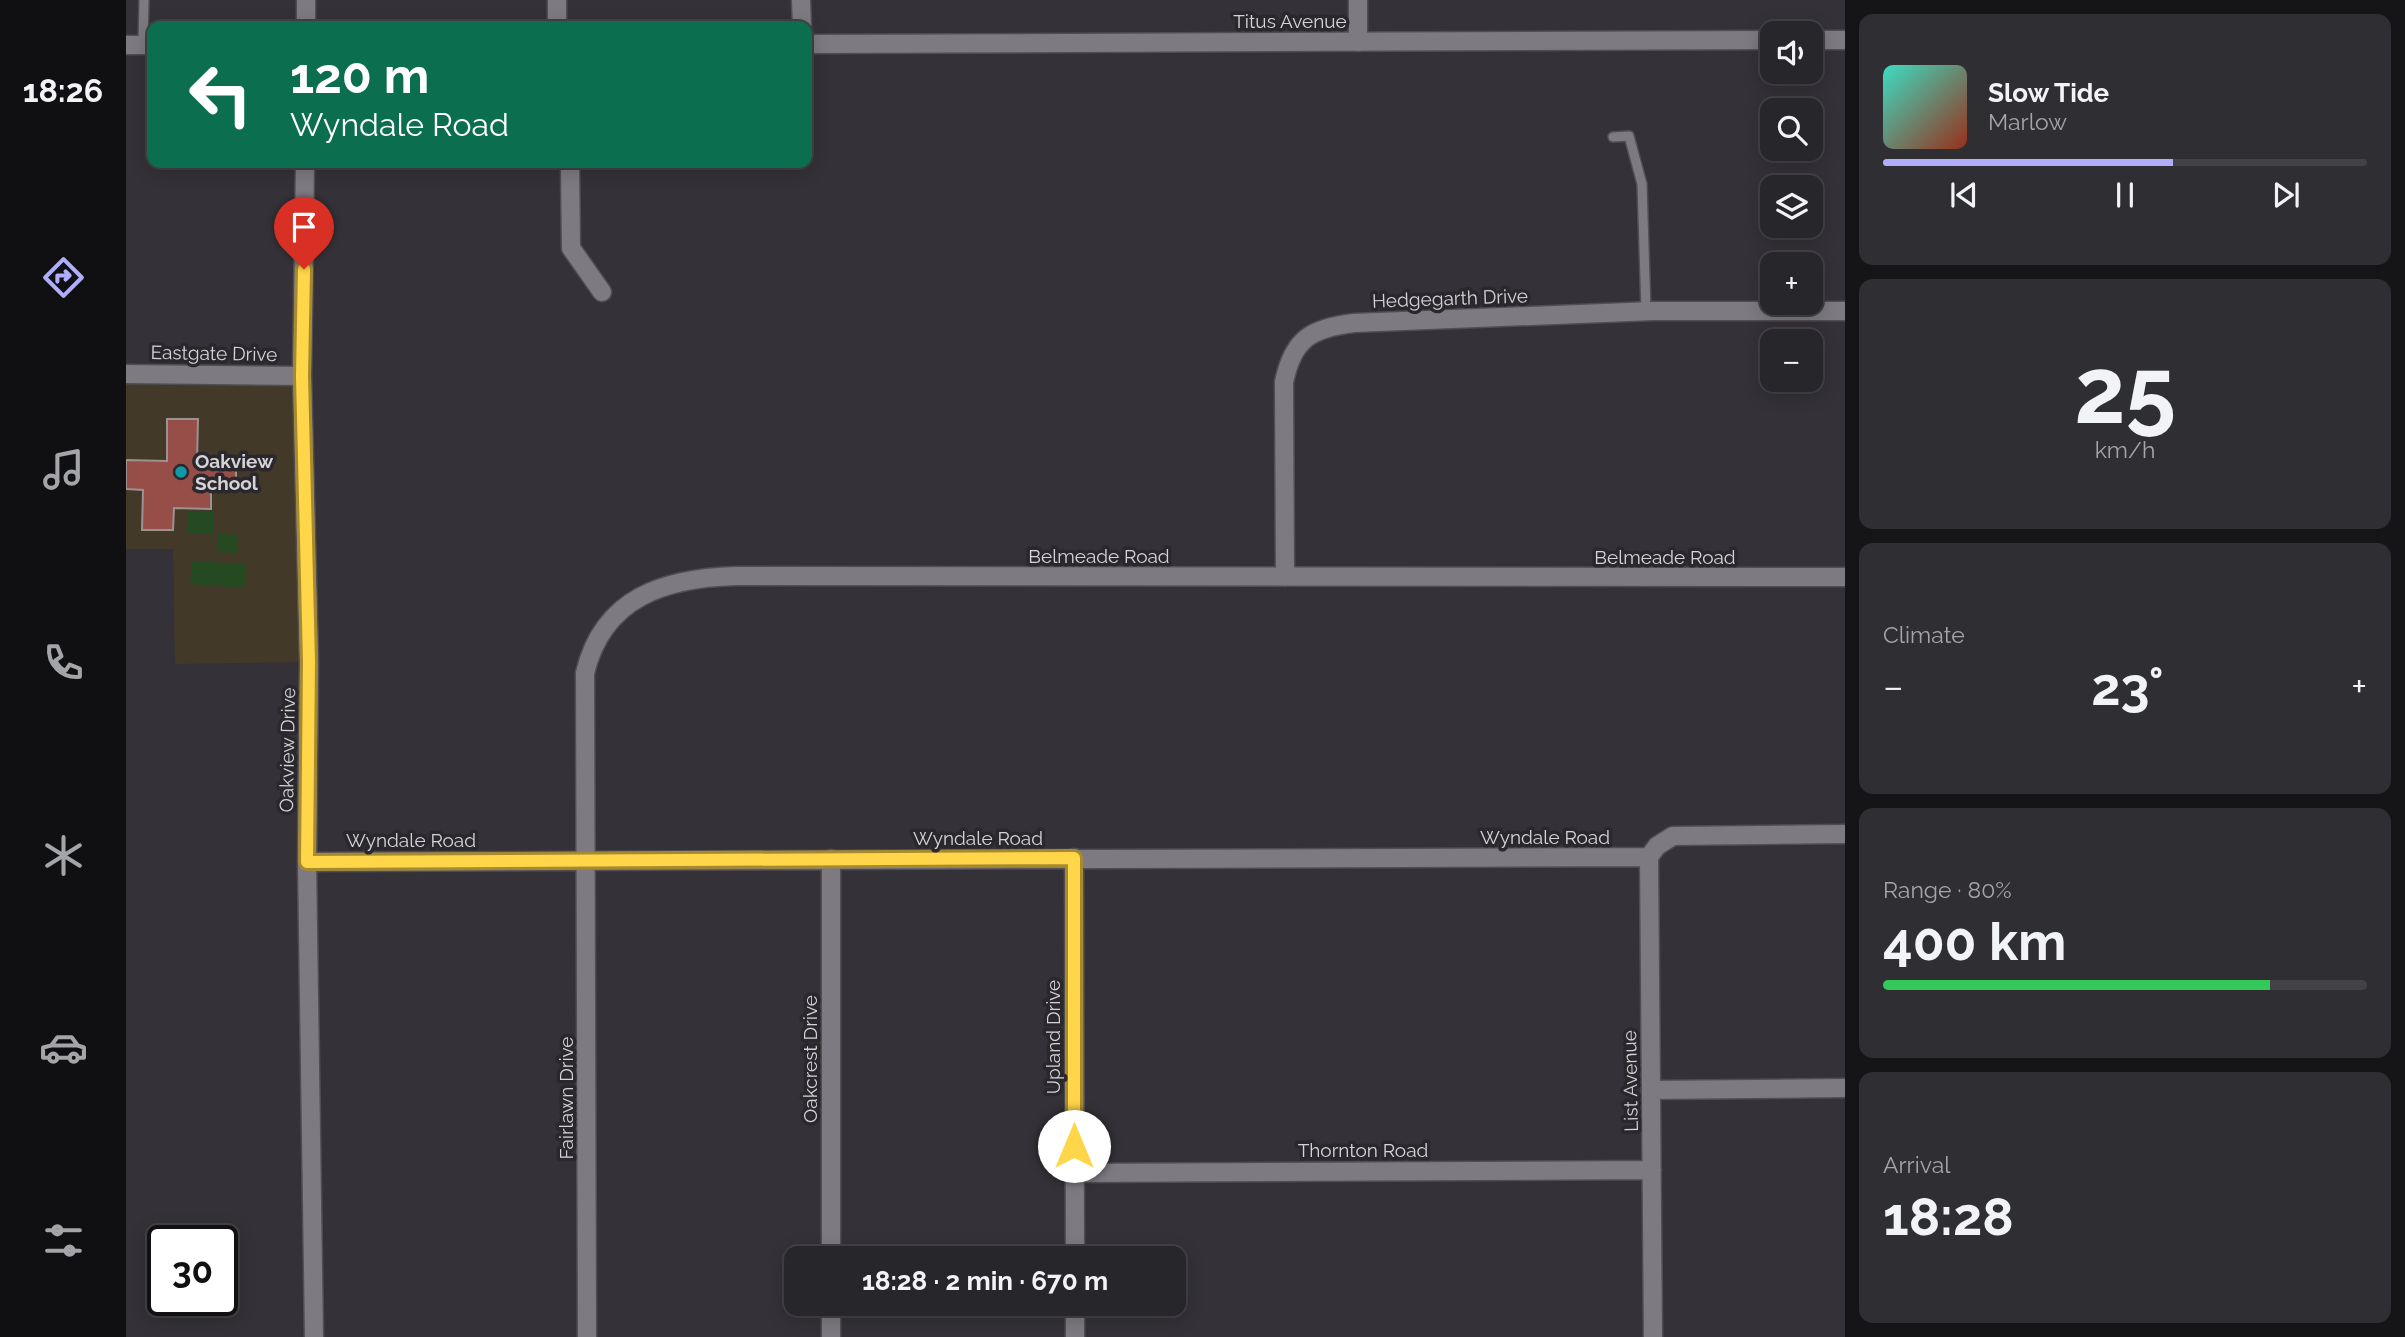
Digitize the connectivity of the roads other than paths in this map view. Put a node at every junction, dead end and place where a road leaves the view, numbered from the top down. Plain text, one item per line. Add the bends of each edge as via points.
1 (144, 0) edge
2 (306, 0) edge
3 (557, 0) edge
4 (802, 0) edge
5 (1358, 0) edge
6 (306, 21) edge
7 (557, 21) edge
8 (802, 21) edge
9 (1760, 40) edge
10 (1823, 40) edge
11 (1845, 40) edge
12 (1358, 42) junction
13 (812, 44) edge
14 (140, 45) edge
15 (1613, 137) dead end
16 (305, 168) edge
17 (570, 168) edge
18 (602, 292) dead end
19 (1845, 310) edge
20 (1646, 311) junction
21 (126, 374) edge
22 (302, 376) junction
23 (1285, 577) junction
24 (1845, 577) edge
25 (1845, 834) edge
26 (1649, 857) junction
27 (1074, 858) junction
28 (831, 859) junction
29 (587, 860) junction
30 (307, 862) junction
31 (1845, 1088) edge
32 (1651, 1090) junction
33 (1652, 1170) junction
34 (1074, 1173) junction
35 (831, 1246) edge
36 (1074, 1246) edge
37 (831, 1316) edge
38 (1075, 1316) edge
39 (314, 1337) edge
40 (587, 1337) edge
41 (831, 1337) edge
42 (1075, 1337) edge
43 (1653, 1337) edge

1 - 14 lane
2 - 6 street
3 - 7 street
4 - 8 street
5 - 12 street
9 - 12 street, Titus Avenue
10 - 11 street
12 - 13 street, Titus Avenue
15 - 20 lane via 1629,136 1642,184
16 - 22 street, Oakview Drive
17 - 18 street via 571,248
19 - 20 street, Hedgegarth Drive
20 - 23 street, Hedgegarth Drive via 1354,323 1315,331 1294,351 1284,382
21 - 22 street, Eastgate Drive
22 - 30 street, Oakview Drive via 309,662
23 - 24 street, Belmeade Road
23 - 29 street, Belmeade Road via 736,576 682,581 652,591 607,622 589,657 584,692
25 - 26 street via 1673,836
26 - 27 street, Wyndale Road
26 - 32 street, List Avenue
27 - 28 street, Wyndale Road
27 - 34 street, Upland Drive
28 - 29 street, Wyndale Road
28 - 35 street, Oakcrest Drive
29 - 30 street, Wyndale Road
29 - 40 street, Fairlawn Drive
30 - 39 street, Oakview Drive
31 - 32 street
32 - 33 street, List Avenue
33 - 34 street, Thornton Road
33 - 43 street, List Avenue
34 - 36 street, Upland Drive
37 - 41 street
38 - 42 street

